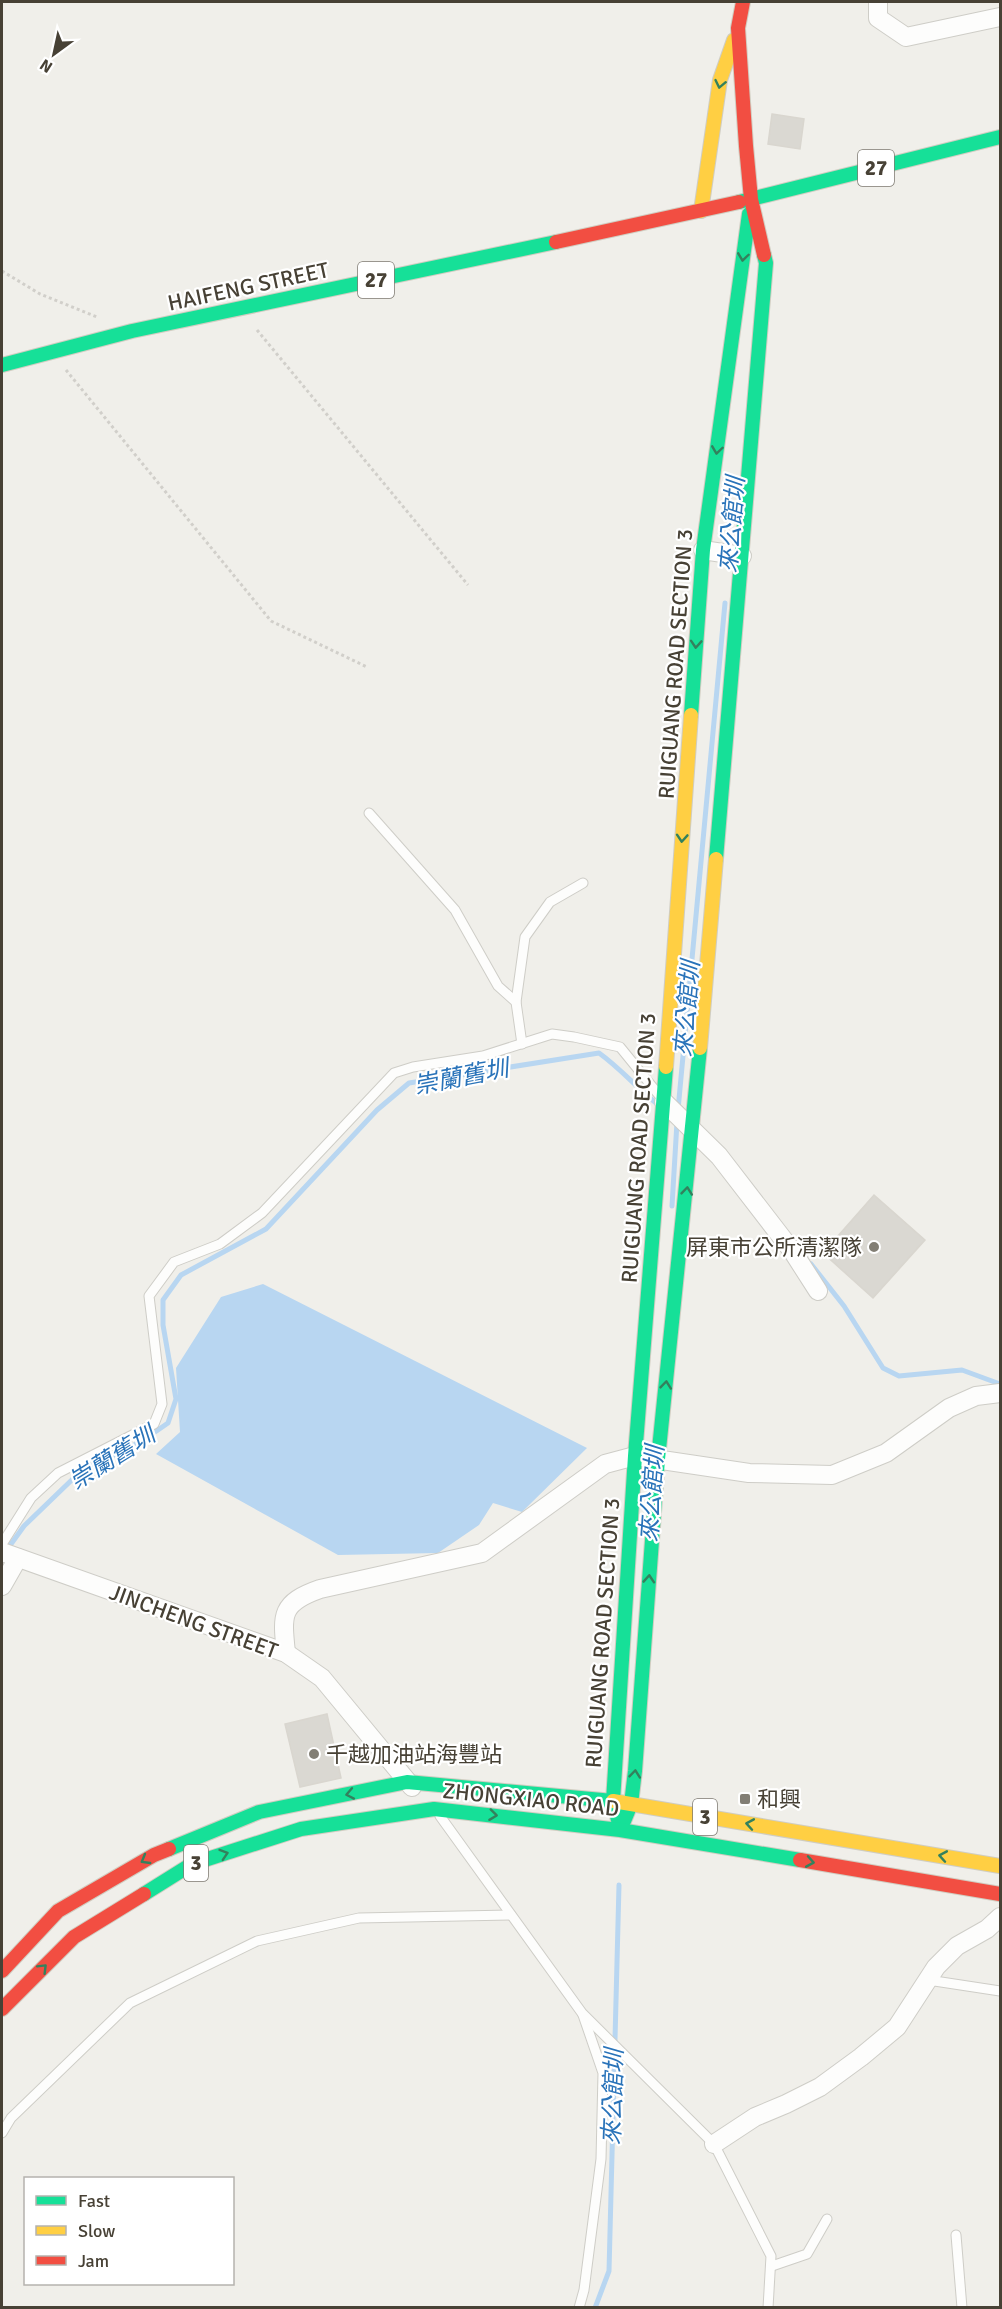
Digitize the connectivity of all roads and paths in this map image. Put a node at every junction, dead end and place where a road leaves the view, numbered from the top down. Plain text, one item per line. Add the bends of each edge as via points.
1 (743, 2) edge
2 (878, 2) edge
3 (1000, 17) edge
4 (738, 28) junction
5 (1000, 137) edge
6 (751, 199) junction
7 (701, 211) junction
8 (2, 271) edge
9 (240, 310) junction
10 (101, 319) dead end
11 (52, 353) junction
12 (2, 365) edge
13 (703, 550) junction
14 (742, 556) junction
15 (468, 585) dead end
16 (367, 666) dead end
17 (369, 813) dead end
18 (583, 883) dead end
19 (516, 1002) junction
20 (522, 1044) junction
21 (664, 1102) junction
22 (693, 1130) junction
23 (818, 1291) dead end
24 (1000, 1393) edge
25 (635, 1456) junction
26 (658, 1459) junction
27 (2, 1544) edge
28 (10, 1555) edge
29 (2, 1586) edge
30 (286, 1653) junction
31 (407, 1782) junction
32 (612, 1801) junction
33 (631, 1804) junction
34 (434, 1809) junction
35 (620, 1830) junction
36 (1000, 1866) edge
37 (1000, 1894) edge
38 (512, 1915) junction
39 (1000, 1917) edge
40 (2, 1971) edge
41 (928, 1980) junction
42 (1000, 1992) edge
43 (2, 2009) edge
44 (582, 2013) junction
45 (2, 2133) edge
46 (714, 2144) junction
47 (826, 2219) dead end
48 (956, 2235) dead end
49 (772, 2266) junction
50 (579, 2307) edge
51 (768, 2307) edge
52 (962, 2307) edge

1 - 4 street, RUIGUANG ROAD SECTION 3
2 - 3 street via 878,18 906,37
4 - 6 street, RUIGUANG ROAD SECTION 3
4 -> 7 street via 720,80
5 - 6 street, 27
6 - 7 street, HAIFENG STREET / 27
6 -> 13 street, RUIGUANG ROAD SECTION 3
6 - 14 street, RUIGUANG ROAD SECTION 3 via 766,263
7 - 9 street, HAIFENG STREET / 27
8 - 10 path via 40,294
9 - 11 street, HAIFENG STREET / 27 via 132,331
9 - 15 path
11 - 12 street, HAIFENG STREET / 27
11 - 16 path via 271,621
13 - 14 street
13 -> 21 street, RUIGUANG ROAD SECTION 3
14 - 22 street, RUIGUANG ROAD SECTION 3
17 - 19 lane via 454,910 498,986
18 - 19 lane via 550,902 525,937
19 - 20 lane
20 - 21 lane via 552,1034 620,1047
20 - 27 lane via 483,1056 394,1073 262,1213 220,1244 174,1262 149,1296 162,1404 154,1424 58,1473 31,1498
21 - 22 street
21 - 25 street, RUIGUANG ROAD SECTION 3
22 - 23 street via 719,1156
26 -> 22 street, RUIGUANG ROAD SECTION 3
24 - 26 street via 976,1396 949,1408 886,1453 832,1475 749,1473
25 - 26 street
25 - 30 street via 605,1464 482,1553 300,1596 286,1611
25 - 32 street, RUIGUANG ROAD SECTION 3
33 -> 26 street, RUIGUANG ROAD SECTION 3
28 - 29 street
28 - 30 street, JINCHENG STREET
30 - 31 street, JINCHENG STREET via 322,1678
31 - 32 street, ZHONGXIAO ROAD / 3
31 - 34 street, JINCHENG STREET
31 -> 40 street, ZHONGXIAO ROAD / 3 via 259,1812 154,1855 58,1911
32 - 33 street, ZHONGXIAO ROAD / 3
32 - 35 street, RUIGUANG ROAD SECTION 3
33 - 35 street, RUIGUANG ROAD SECTION 3
36 -> 33 street, ZHONGXIAO ROAD / 3
34 -> 35 street, ZHONGXIAO ROAD / 3
34 - 38 lane
43 -> 34 street, ZHONGXIAO ROAD / 3 via 74,1937 192,1864 302,1829
35 -> 37 street, ZHONGXIAO ROAD / 3
38 - 44 lane
38 - 45 lane via 359,1918 257,1941 130,2003 11,2118
39 - 41 street via 957,1946
41 - 42 lane
41 - 46 street via 897,2027 861,2056 820,2086 755,2117
44 - 46 lane
44 - 50 lane via 603,2073 602,2159
46 - 49 lane via 771,2256
47 - 49 lane via 807,2254
48 - 52 lane
49 - 51 lane

